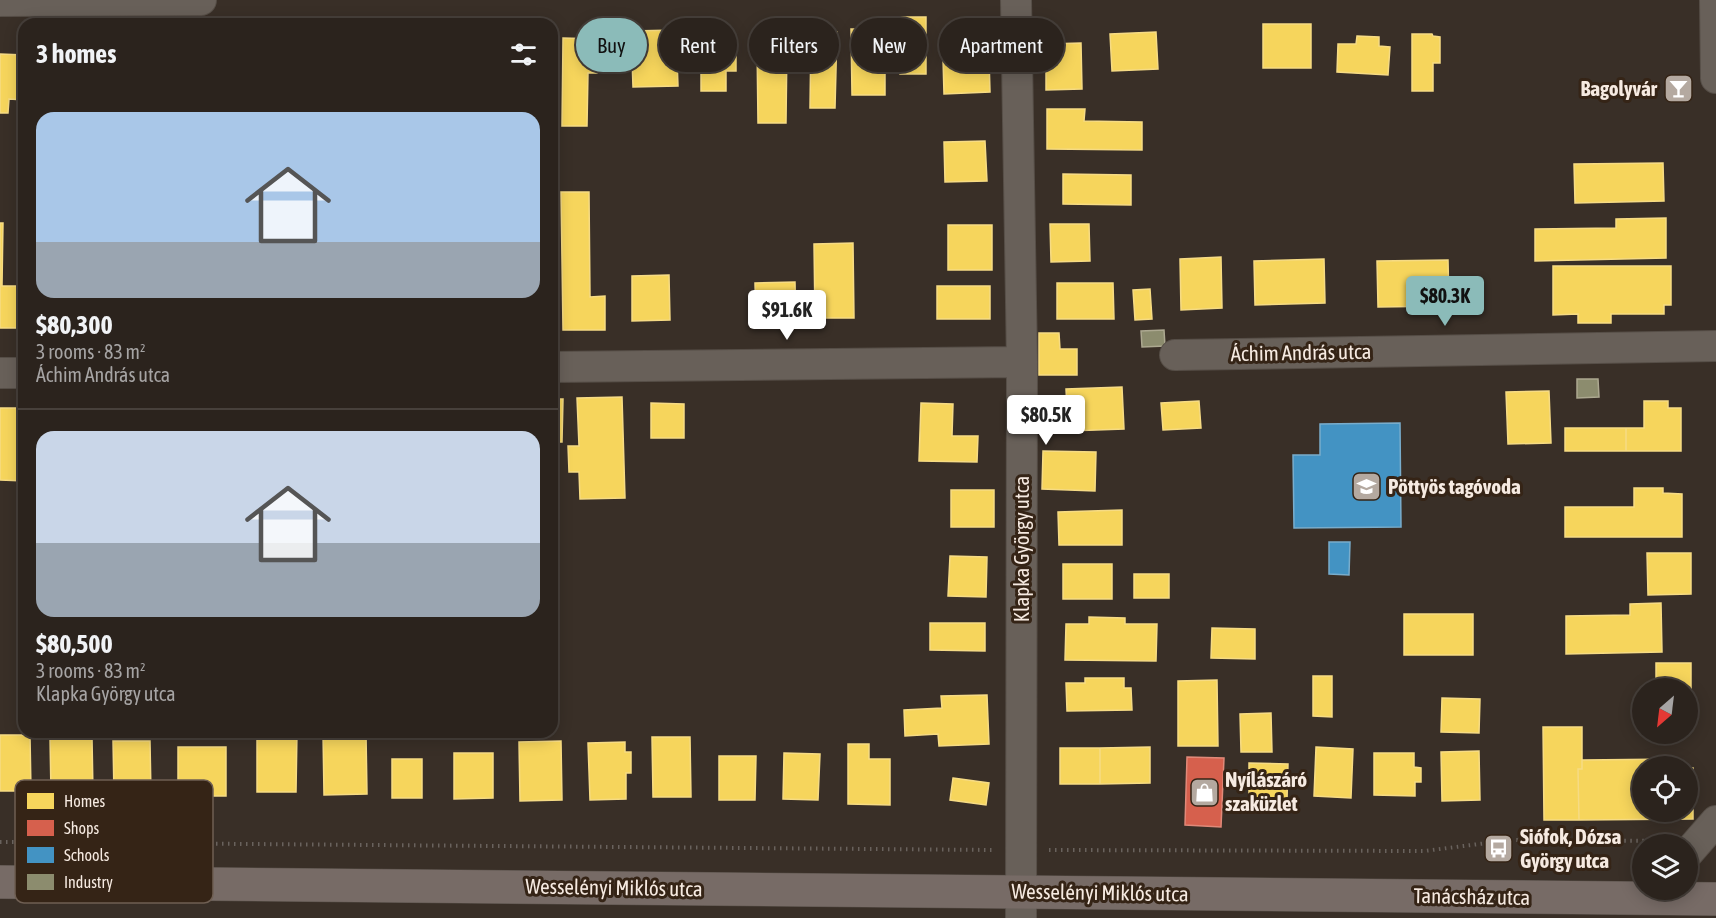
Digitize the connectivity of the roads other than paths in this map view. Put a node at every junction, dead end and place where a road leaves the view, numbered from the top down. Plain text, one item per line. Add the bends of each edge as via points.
1 (201, 0) edge
2 (1016, 0) edge
3 (1715, 0) edge
4 (0, 1) edge
5 (1716, 78) edge
6 (1716, 346) edge
7 (1175, 355) dead end
8 (1022, 362) junction
9 (558, 367) edge
10 (0, 373) edge
11 (18, 373) edge
12 (1716, 820) edge
13 (1698, 834) edge
14 (0, 882) edge
15 (15, 882) edge
16 (213, 887) edge
17 (1227, 894) joint
18 (1716, 899) edge
19 (1652, 902) edge
20 (1021, 905) edge

1 - 4 street
2 - 8 street, Klapka György utca
3 - 5 street
6 - 7 street, Áchim András utca
8 - 9 street
8 - 20 street, Klapka György utca
10 - 11 street
12 - 13 street
14 - 15 main road, Wesselényi Miklós utca
16 - 20 main road, Wesselényi Miklós utca
17 - 19 main road, Tanácsház utca
17 - 20 main road, Wesselényi Miklós utca
18 - 19 main road, Tanácsház utca

